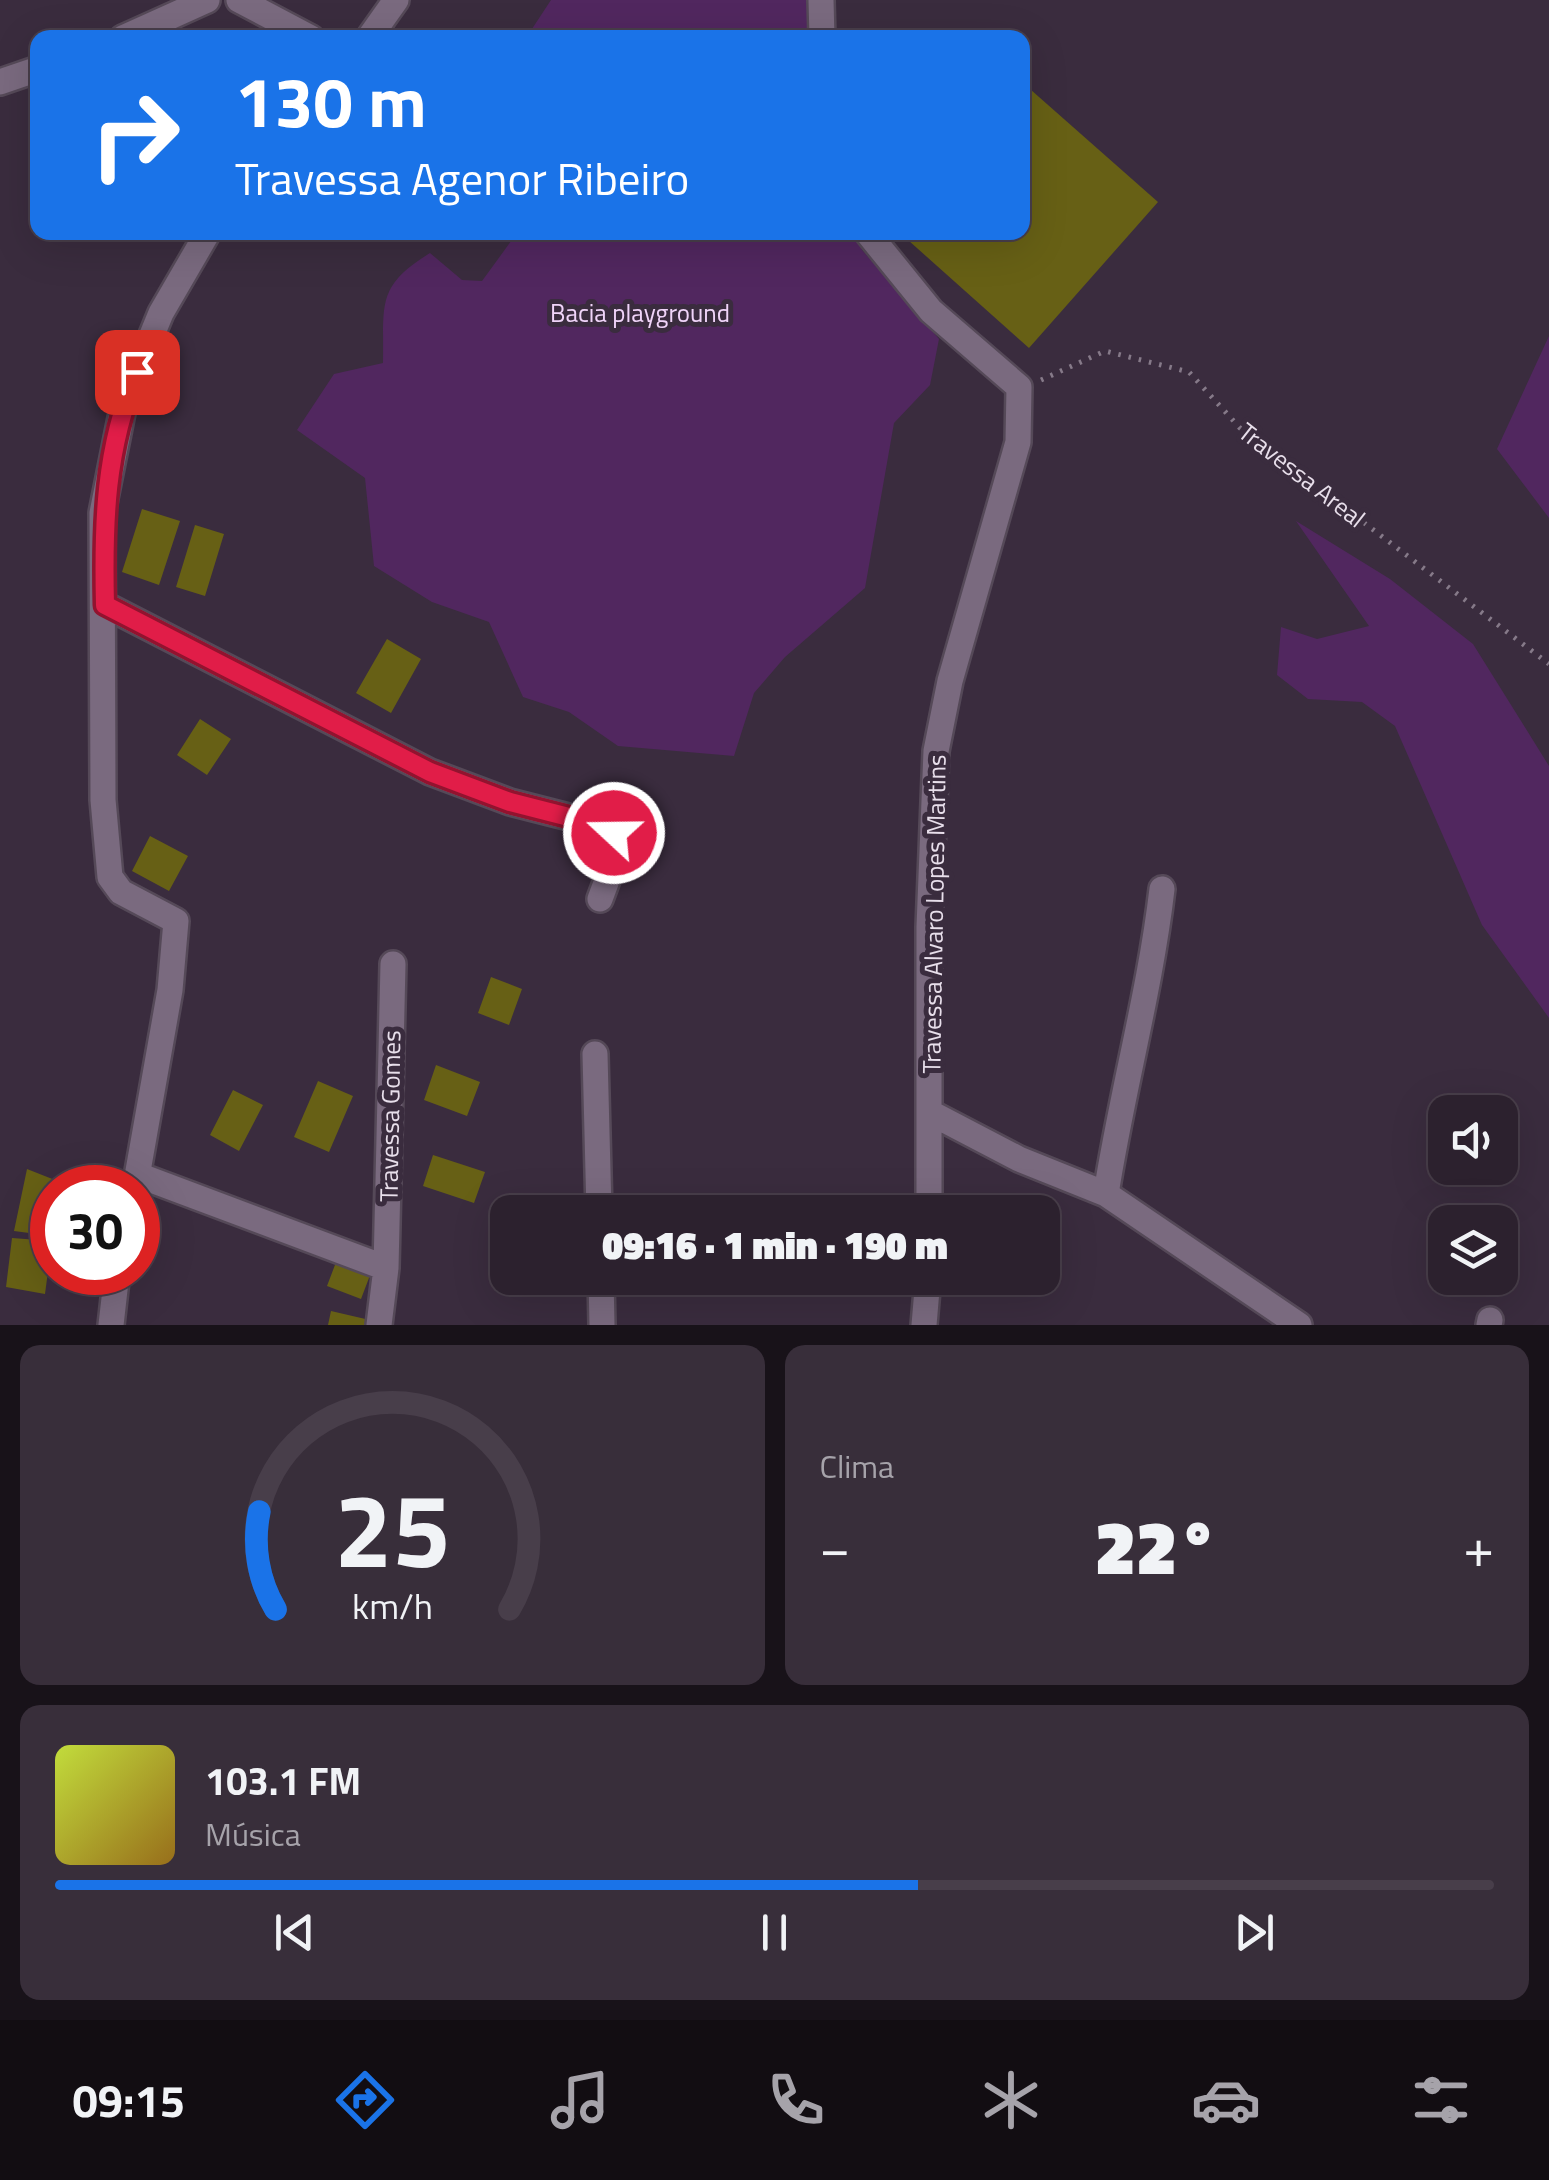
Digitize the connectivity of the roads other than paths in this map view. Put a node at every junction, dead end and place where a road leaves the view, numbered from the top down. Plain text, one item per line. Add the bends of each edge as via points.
1 (207, 0) edge
2 (240, 0) edge
3 (396, 0) edge
4 (821, 0) edge
5 (141, 30) edge
6 (296, 30) edge
7 (375, 30) edge
8 (822, 30) edge
9 (30, 72) edge
10 (0, 82) edge
11 (203, 240) edge
12 (873, 240) edge
13 (105, 605) junction
14 (1162, 889) dead end
15 (600, 899) dead end
16 (394, 964) dead end
17 (595, 1054) dead end
18 (930, 1112) junction
19 (139, 1165) edge
20 (160, 1189) edge
21 (1106, 1194) junction
22 (599, 1195) edge
23 (928, 1195) edge
24 (386, 1268) junction
25 (114, 1295) edge
26 (601, 1295) edge
27 (930, 1295) edge
28 (932, 1321) edge
29 (110, 1325) edge
30 (379, 1325) edge
31 (602, 1325) edge
32 (1299, 1325) edge

1 - 5 street
2 - 6 street
3 - 7 street
4 - 8 street
9 - 10 street
11 - 13 street via 161,313 124,402 102,513
12 - 18 street, Travessa Alvaro Lopes Martins via 931,312 1020,387 1018,442 936,751
13 - 15 street via 430,772 604,826 616,845
13 - 19 street via 103,800 110,877 121,892 176,921
14 - 21 street
16 - 24 street, Travessa Gomes
17 - 22 street
18 - 21 street
18 - 23 street, Travessa Alvaro Lopes Martins
20 - 24 street
21 - 32 street
24 - 30 street, Travessa Gomes
25 - 29 street
26 - 31 street
27 - 28 street

